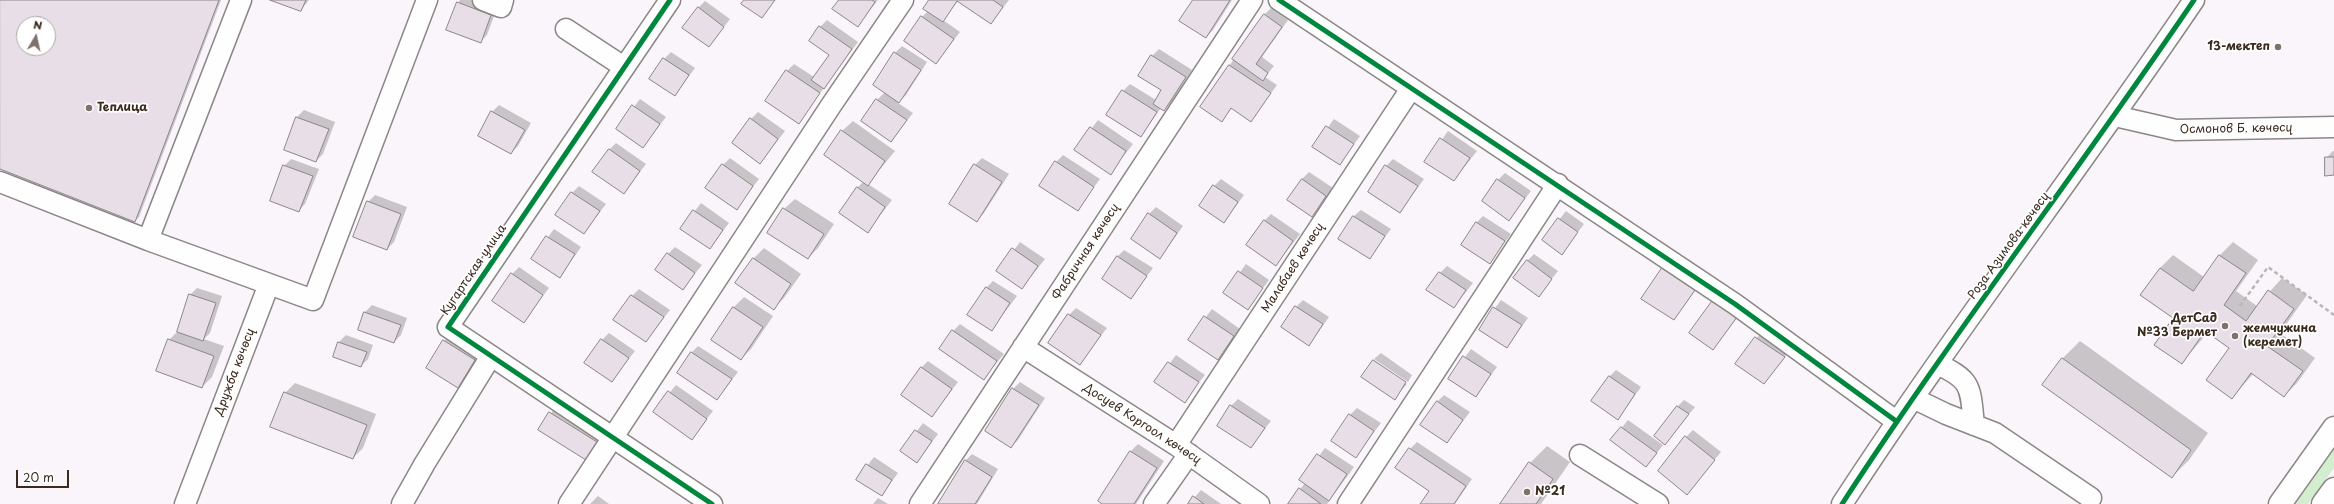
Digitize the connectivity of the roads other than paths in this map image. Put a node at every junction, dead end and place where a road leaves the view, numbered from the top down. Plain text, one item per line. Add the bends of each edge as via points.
1 (241, 0) edge
2 (427, 0) edge
3 (483, 0) edge
4 (503, 0) edge
5 (670, 0) edge
6 (903, 0) edge
7 (1252, 0) edge
8 (1278, 0) edge
9 (2194, 0) edge
10 (566, 30) dead end
11 (624, 67) junction
12 (1410, 90) junction
13 (2115, 116) junction
14 (2334, 127) edge
15 (0, 182) edge
16 (1558, 184) junction
17 (148, 240) junction
18 (269, 284) junction
19 (1023, 347) junction
20 (491, 356) junction
21 (1937, 364) junction
22 (1913, 398) junction
23 (1896, 421) junction
24 (1974, 425) junction
25 (2334, 428) edge
26 (613, 437) junction
27 (1183, 450) junction
28 (1580, 455) dead end
29 (2334, 489) edge
30 (2091, 498) dead end
31 (185, 504) edge
32 (402, 504) edge
33 (569, 504) edge
34 (712, 504) edge
35 (920, 504) edge
36 (1154, 504) edge
37 (1259, 504) edge
38 (1348, 504) edge
39 (1658, 504) edge
40 (1842, 504) edge
41 (2280, 504) edge
42 (2323, 504) edge

1 - 17 street
2 - 18 street via 313,300
3 - 4 street via 501,7
5 - 11 street, Кугартская улица
6 - 26 street
7 - 19 street, Фабричная көчөсү
8 - 12 street
9 - 13 street, Роза Азимова көчөсү
10 - 11 street
11 - 20 street, Кугартская улица via 448,327
12 - 16 street
12 - 27 street, Малабаев көчөсү
13 - 14 street, Осмонов Б. көчөсү via 2176,130
13 - 21 street, Роза Азимова көчөсү
15 - 17 street
16 - 23 street via 1735,304
16 - 38 street
17 - 18 street
18 - 31 street, Дружба көчөсү
19 - 27 street, Досуев Коргоол көчөсү
19 - 35 street, Фабричная көчөсү
20 - 26 street, Кугартская улица
20 - 32 street
21 - 22 street, Роза Азимова көчөсү
21 - 24 street via 1958,374 1966,383 1971,393
22 - 23 street, Роза Азимова көчөсү
22 - 24 street
23 - 40 street, Роза Азимова көчөсү
24 - 30 street via 1995,433
25 - 41 main road
26 - 33 street
26 - 34 street, Кугартская улица
27 - 36 street, Малабаев көчөсү
27 - 37 street, Досуев Коргоол көчөсү
28 - 39 street
29 - 42 main road

